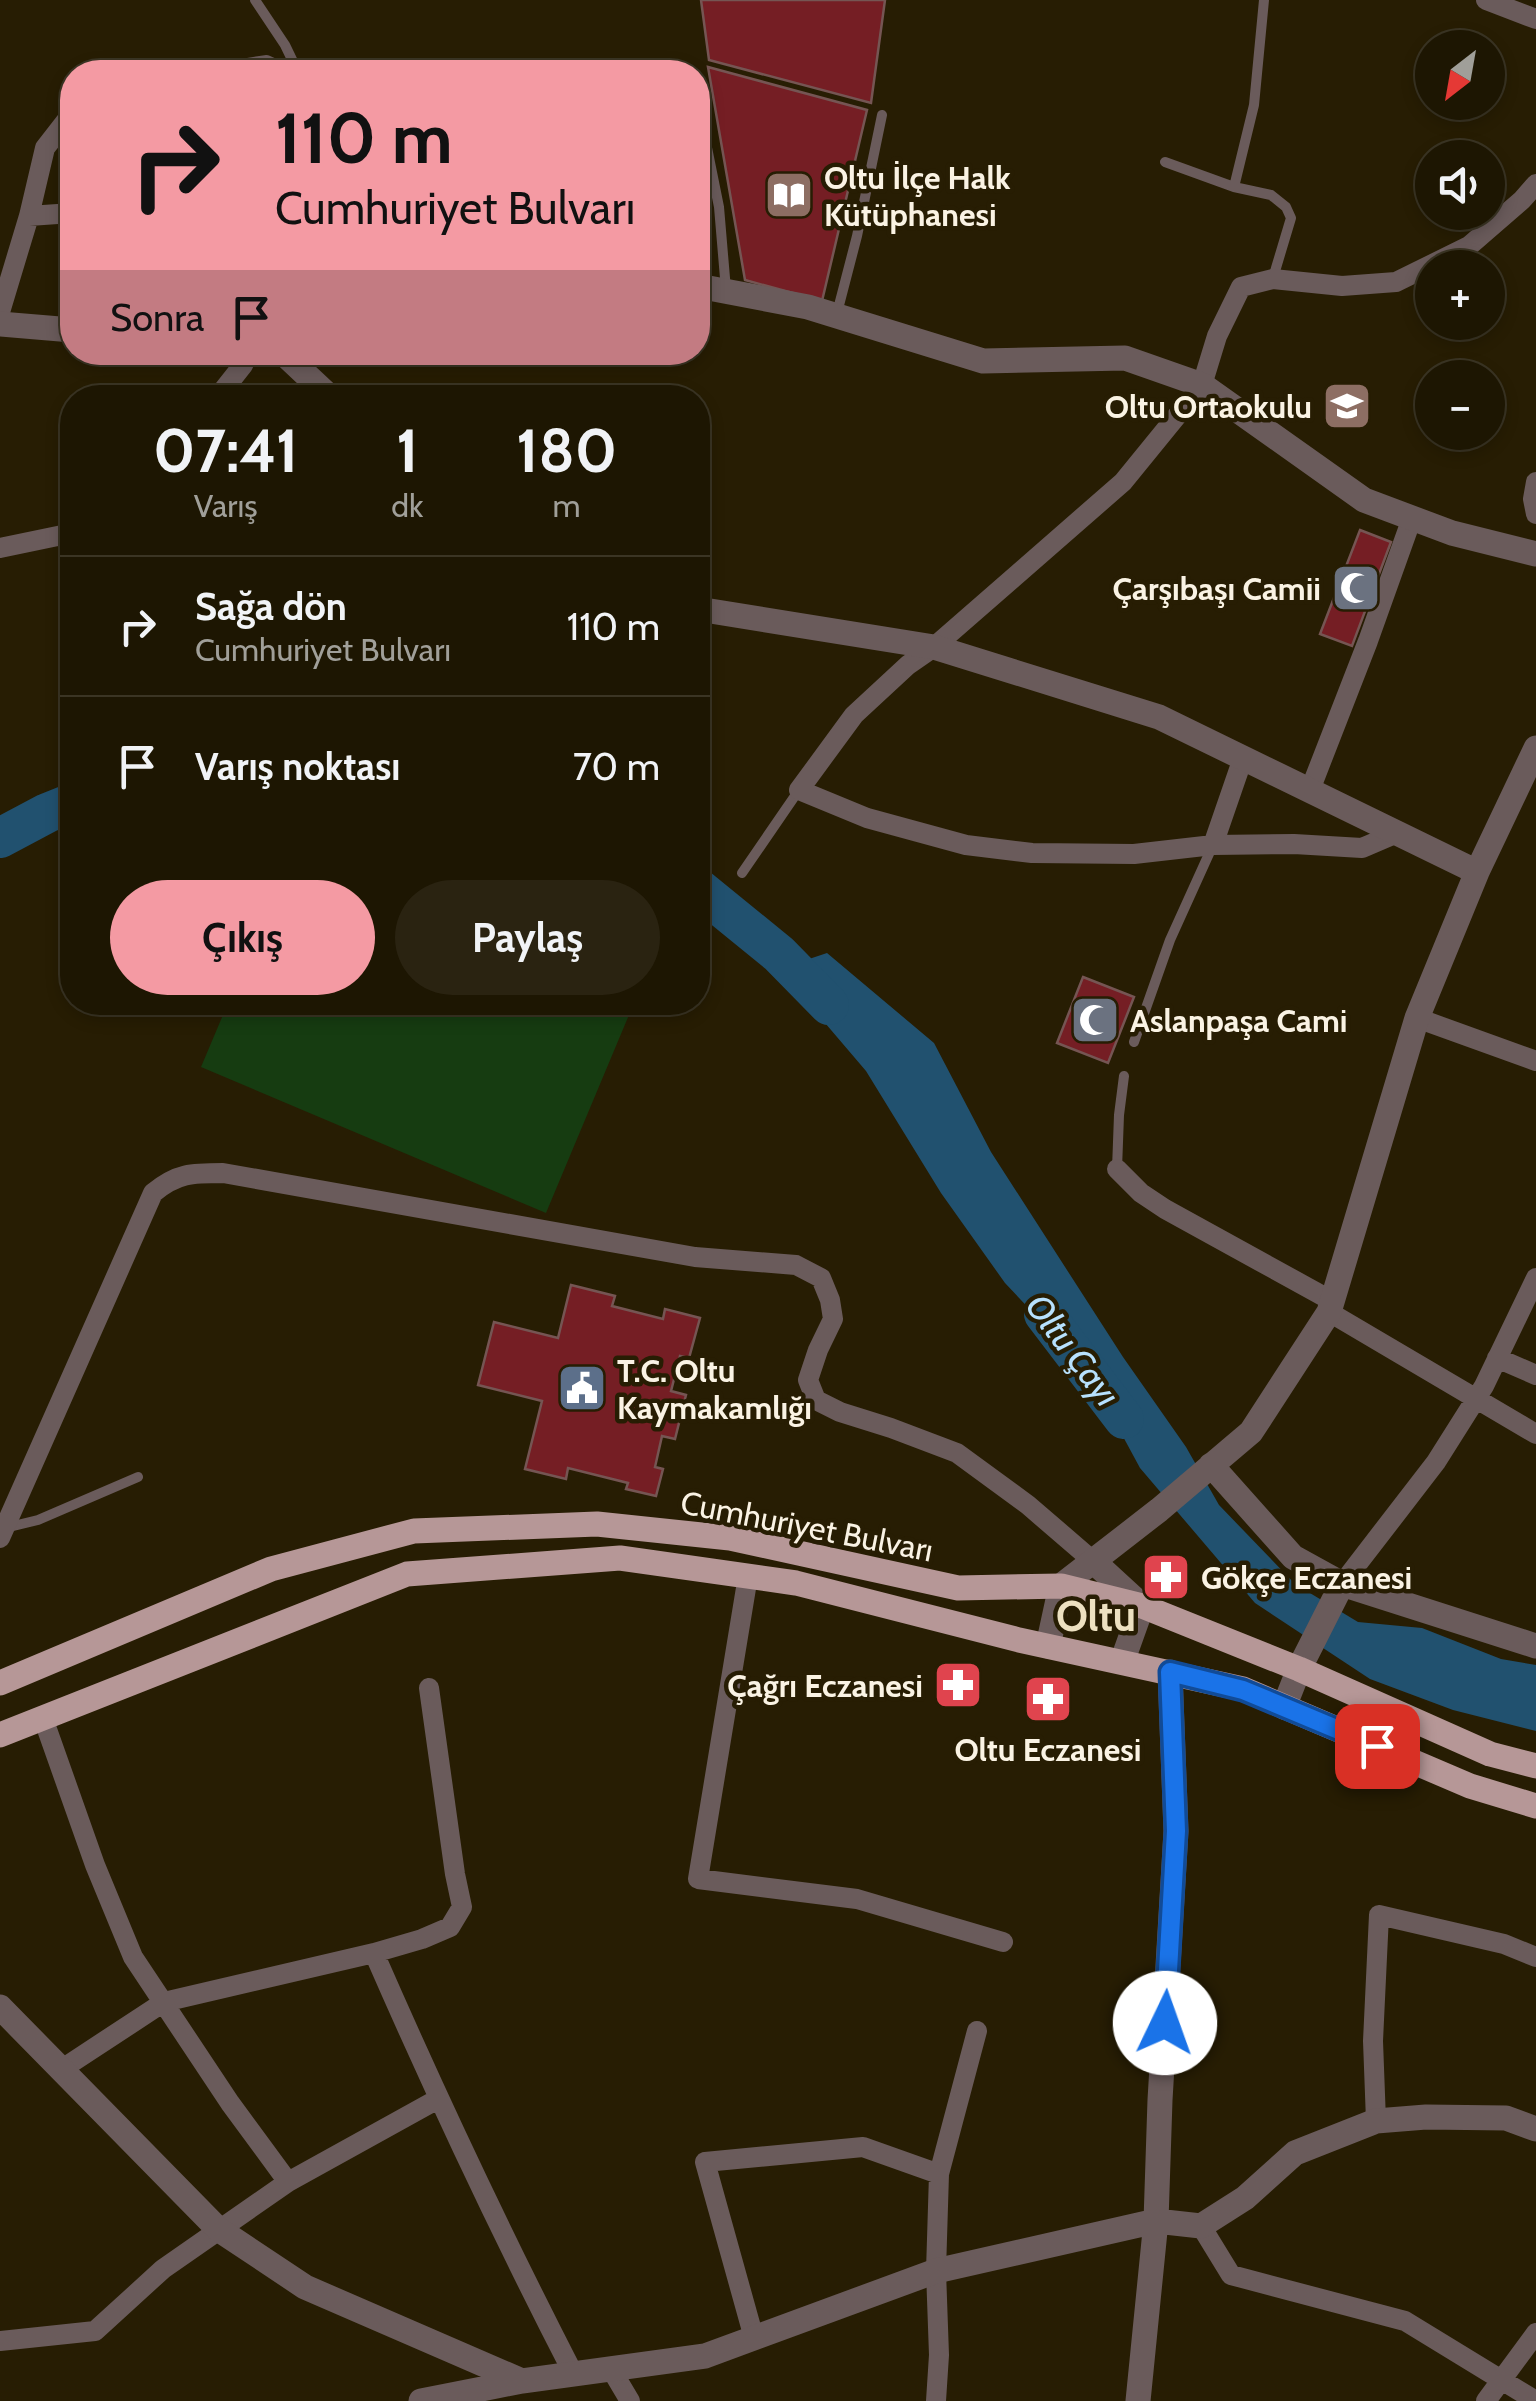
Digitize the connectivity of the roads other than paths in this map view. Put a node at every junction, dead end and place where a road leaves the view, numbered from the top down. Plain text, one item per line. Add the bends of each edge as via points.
1 (255, 0) edge
2 (1264, 0) edge
3 (1486, 0) edge
4 (1536, 20) edge
5 (292, 60) edge
6 (882, 115) dead end
7 (60, 129) edge
8 (710, 162) edge
9 (1166, 162) dead end
10 (1536, 184) edge
11 (1234, 186) junction
12 (60, 214) edge
13 (30, 216) junction
14 (1273, 279) junction
15 (710, 289) edge
16 (726, 292) junction
17 (0, 312) edge
18 (836, 316) junction
19 (0, 324) edge
20 (60, 329) edge
21 (243, 365) edge
22 (296, 365) edge
23 (228, 385) edge
24 (317, 385) edge
25 (1202, 385) junction
26 (1536, 482) edge
27 (1536, 514) edge
28 (1412, 518) junction
29 (60, 536) edge
30 (0, 548) edge
31 (1536, 554) edge
32 (710, 611) edge
33 (934, 647) junction
34 (1536, 748) edge
35 (1243, 758) junction
36 (798, 790) junction
37 (1310, 790) junction
38 (1397, 833) junction
39 (1213, 845) junction
40 (1477, 872) junction
41 (742, 873) dead end
42 (1417, 1018) junction
43 (1134, 1042) dead end
44 (1536, 1061) edge
45 (1124, 1076) dead end
46 (1117, 1169) joint
47 (1536, 1278) edge
48 (1331, 1307) junction
49 (1498, 1358) junction
50 (1536, 1375) edge
51 (1475, 1400) junction
52 (1536, 1434) edge
53 (1211, 1465) junction
54 (138, 1477) dead end
55 (2, 1533) edge
56 (1093, 1561) junction
57 (748, 1576) junction
58 (1342, 1584) junction
59 (1061, 1586) junction
60 (1142, 1606) junction
61 (1048, 1646) junction
62 (1536, 1646) edge
63 (1122, 1662) junction
64 (1299, 1669) junction
65 (1170, 1672) junction
66 (0, 1684) edge
67 (429, 1688) dead end
68 (1284, 1706) junction
69 (43, 1718) junction
70 (0, 1736) edge
71 (1536, 1766) edge
72 (1536, 1806) edge
73 (1003, 1942) dead end
74 (374, 1953) junction
75 (1536, 1957) edge
76 (164, 2002) junction
77 (0, 2007) edge
78 (977, 2031) dead end
79 (62, 2069) junction
80 (438, 2099) junction
81 (1376, 2121) junction
82 (1536, 2130) edge
83 (939, 2174) junction
84 (288, 2182) junction
85 (1156, 2222) junction
86 (1200, 2226) junction
87 (218, 2229) junction
88 (936, 2271) junction
89 (1536, 2334) edge
90 (754, 2338) junction
91 (0, 2341) edge
92 (610, 2368) junction
93 (574, 2374) junction
94 (1502, 2379) junction
95 (522, 2381) junction
96 (478, 2395) edge
97 (421, 2401) edge
98 (630, 2401) edge
99 (936, 2401) edge
100 (1138, 2401) edge
101 (1486, 2401) edge
102 (1536, 2401) edge

1 - 5 lane
2 - 11 lane via 1254,105
3 - 4 street
6 - 18 lane
7 - 13 street via 45,148
8 - 16 lane
9 - 11 lane
10 - 14 street via 1469,246 1396,282 1342,286
11 - 14 lane via 1270,196 1291,218
12 - 13 street
13 - 17 street
14 - 25 street via 1241,287
15 - 16 street
16 - 18 street
18 - 25 street via 983,361 1124,358
19 - 20 street
21 - 23 street
22 - 24 street
25 - 28 street via 1364,500
25 - 33 street via 1123,482
26 - 27 street
28 - 31 street
28 - 37 street
29 - 30 street
32 - 33 street
33 - 35 street via 1160,717
33 - 36 street via 854,715
34 - 40 street
35 - 37 street
35 - 39 street
36 - 39 street via 868,818 966,844 1134,854
36 - 41 lane
37 - 38 street
38 - 39 street via 1362,848
38 - 40 street
39 - 43 lane
40 - 42 street
42 - 44 street
42 - 48 street
45 - 46 lane
46 - 48 street via 1164,1208
47 - 49 street
48 - 51 street
48 - 53 street via 1251,1432
49 - 50 street
49 - 51 street
51 - 52 street
51 - 58 street
53 - 56 street
53 - 58 street via 1293,1557
54 - 55 lane
55 - 56 street via 153,1193 170,1179 223,1173 694,1256 796,1266 821,1278 833,1318 808,1380 816,1400 958,1454
56 - 59 street
56 - 60 street
57 - 61 main road, Cumhuriyet Bulvarı
57 - 69 main road, Cumhuriyet Bulvarı via 620,1558 407,1574
57 - 73 street via 698,1879 856,1900
58 - 62 street
58 - 64 street
59 - 60 main road, Cumhuriyet Bulvarı
59 - 61 street
59 - 66 main road, Cumhuriyet Bulvarı via 958,1588 730,1538 598,1524 414,1530 271,1569
60 - 63 street
60 - 64 main road, Cumhuriyet Bulvarı
61 - 63 main road, Cumhuriyet Bulvarı
63 - 65 main road, Cumhuriyet Bulvarı
64 - 68 street
64 - 71 main road, Cumhuriyet Bulvarı via 1490,1754
65 - 68 main road, Cumhuriyet Bulvarı
65 - 85 street via 1176,1831
67 - 74 street via 462,1907 450,1927
68 - 72 main road, Cumhuriyet Bulvarı via 1470,1786
69 - 70 main road, Cumhuriyet Bulvarı
69 - 76 street via 133,1957
74 - 76 street
74 - 80 street
75 - 81 street via 1379,1915
76 - 79 street
76 - 84 street
77 - 79 street
78 - 83 street
79 - 87 street
80 - 84 street
80 - 93 street
81 - 82 street via 1506,2118
81 - 86 street via 1296,2153
83 - 88 street
83 - 90 street via 864,2147 706,2162
84 - 87 street
85 - 86 street
85 - 88 street
85 - 100 street
86 - 94 street via 1232,2275 1405,2321
87 - 91 street via 95,2330
87 - 95 street via 304,2287
88 - 90 street
88 - 99 street
89 - 94 street
90 - 92 street via 704,2356
92 - 93 street
92 - 98 street
93 - 95 street
94 - 101 street
94 - 102 street
95 - 96 street
96 - 97 street

